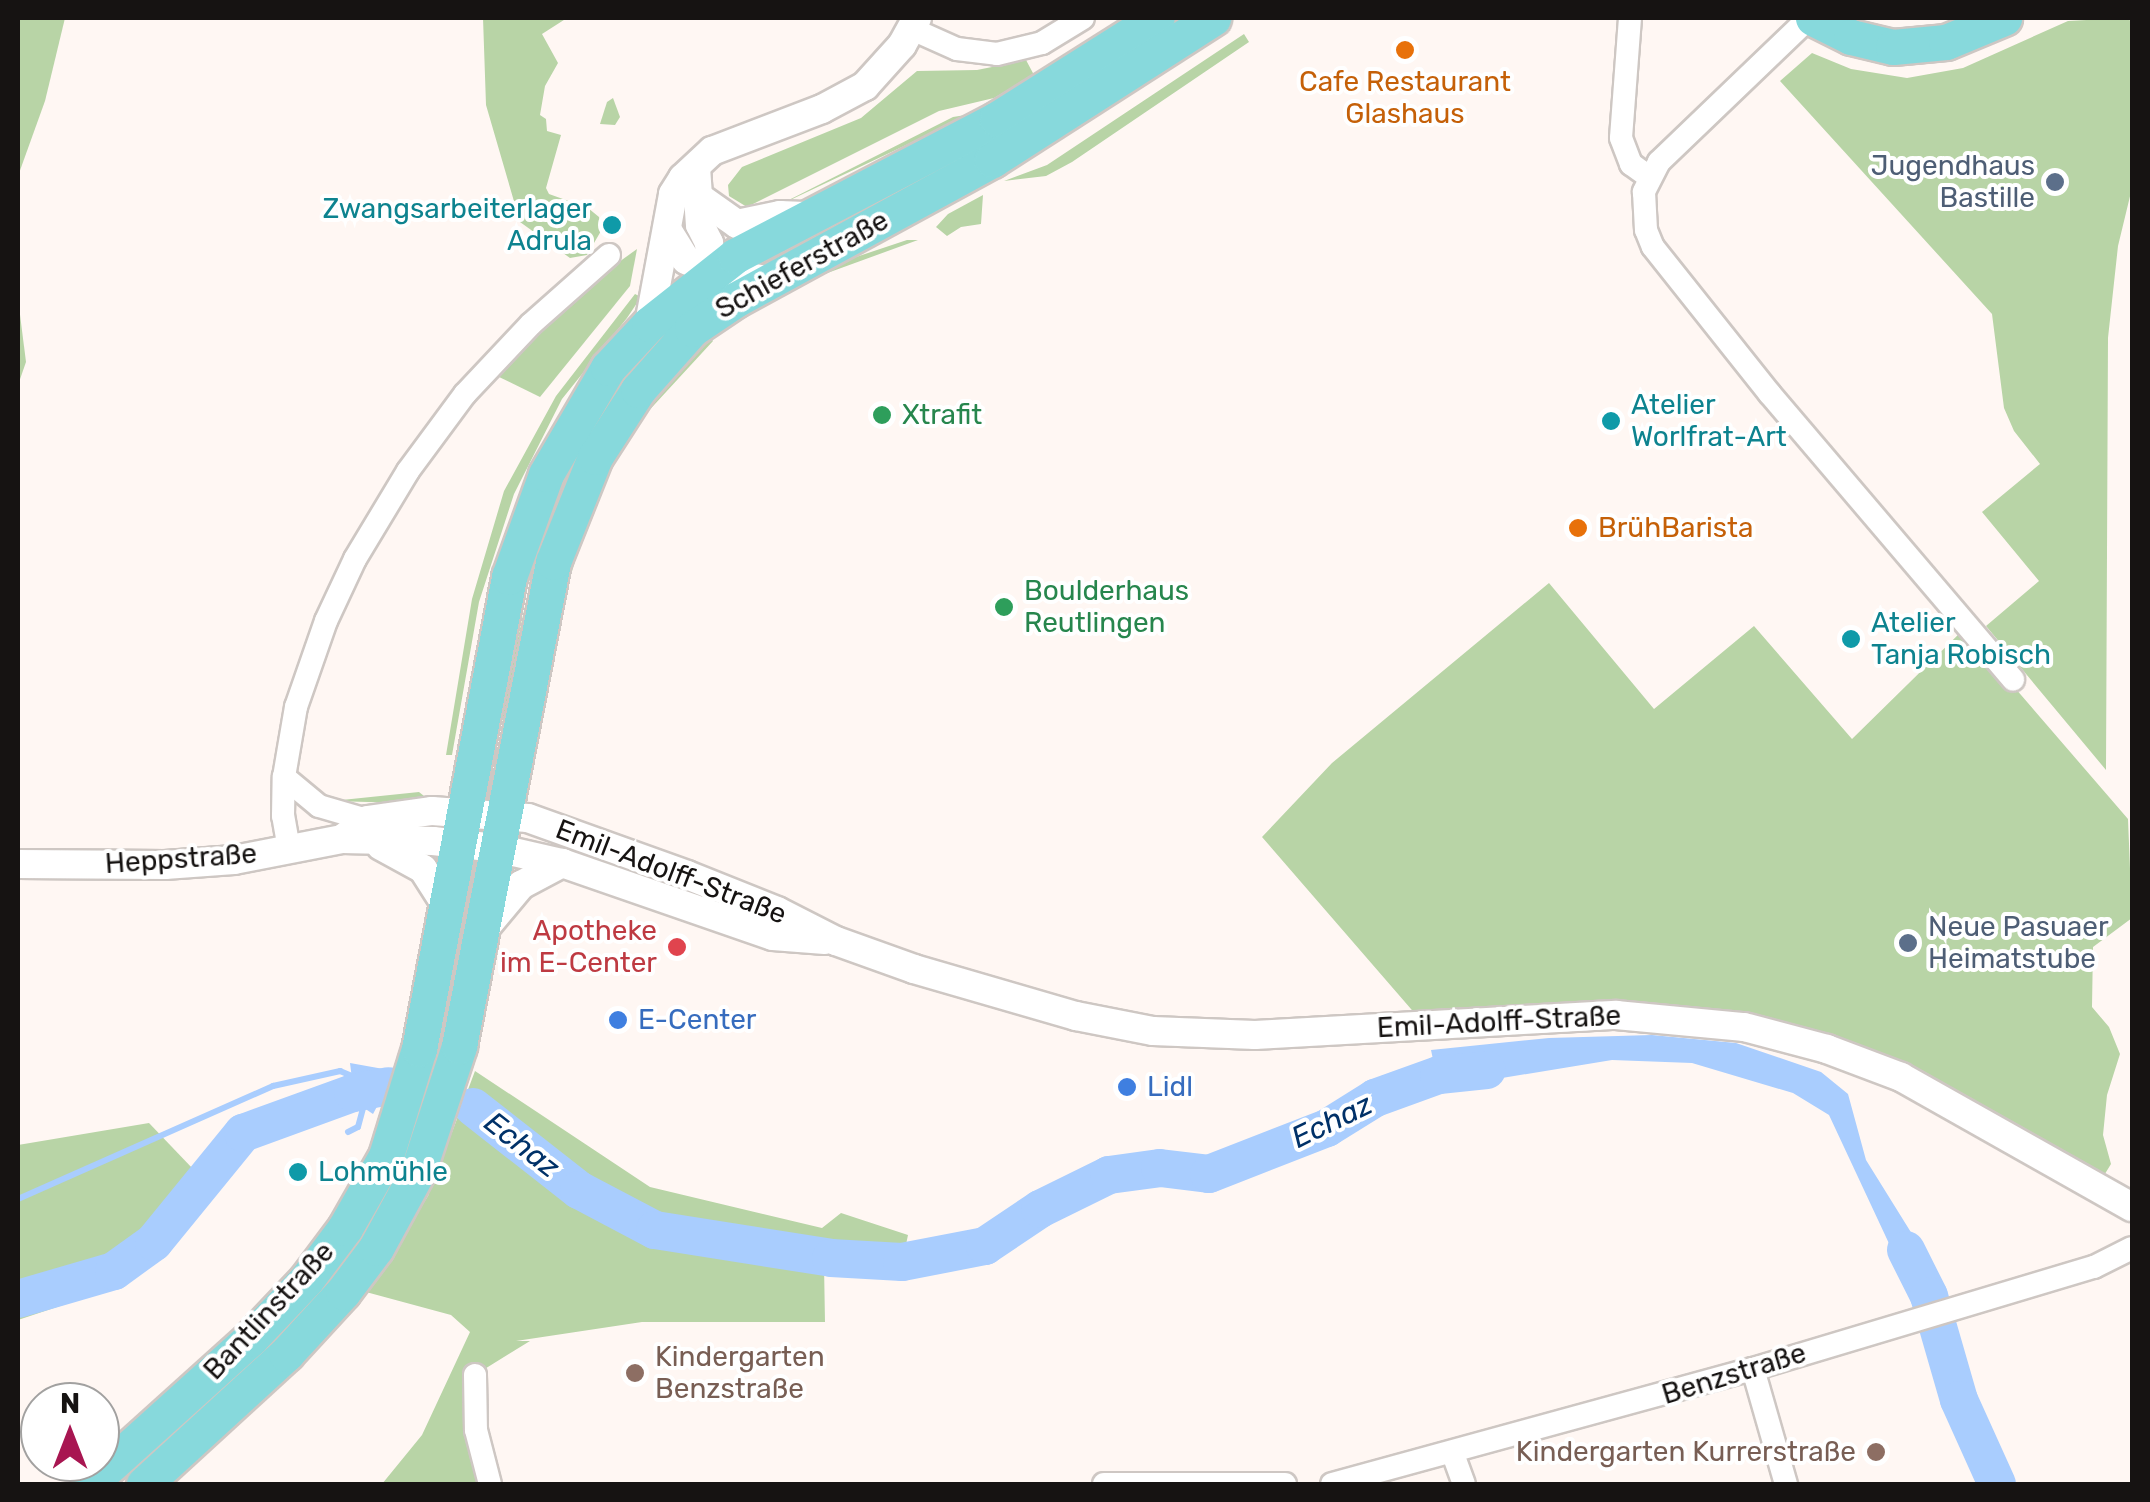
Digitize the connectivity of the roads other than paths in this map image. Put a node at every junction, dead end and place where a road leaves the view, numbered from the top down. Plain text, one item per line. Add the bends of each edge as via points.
1 (1083, 18) edge
2 (1157, 18) edge
3 (1212, 18) edge
4 (1630, 18) edge
5 (1811, 18) edge
6 (2004, 18) edge
7 (914, 23) edge
8 (696, 166) junction
9 (1648, 177) junction
10 (700, 198) junction
11 (806, 216) junction
12 (668, 231) junction
13 (609, 255) dead end
14 (714, 272) junction
15 (768, 280) junction
16 (704, 320) junction
17 (649, 324) junction
18 (2013, 680) dead end
19 (478, 727) junction
20 (517, 734) junction
21 (284, 778) junction
22 (460, 827) junction
23 (566, 830) junction
24 (369, 831) junction
25 (500, 831) junction
26 (289, 849) junction
27 (562, 863) junction
28 (18, 864) edge
29 (446, 905) junction
30 (480, 935) junction
31 (836, 941) junction
32 (2132, 1207) edge
33 (2132, 1248) edge
34 (316, 1352) dead end
35 (1753, 1369) junction
36 (266, 1373) junction
37 (474, 1375) dead end
38 (1454, 1454) junction
39 (89, 1484) edge
40 (144, 1484) edge
41 (490, 1484) edge
42 (1104, 1484) edge
43 (1285, 1484) edge
44 (1332, 1484) edge
45 (1464, 1484) edge
46 (1786, 1484) edge

1 - 7 street via 1042,43 997,54 957,49
2 - 11 main road, Schieferstraße via 997,119
3 - 15 main road, Schieferstraße via 992,160
4 - 9 street via 1621,138 1631,164
5 - 6 main road via 1893,47 1946,42
5 - 9 street
7 - 8 street via 891,60 850,96 726,145
8 - 10 street
8 - 12 street via 674,194
9 - 18 street via 1642,204 1654,247
10 - 11 street via 736,224
10 - 14 street via 700,225
11 - 14 main road, Schieferstraße
12 - 14 street via 686,260
12 - 17 street
13 - 21 street via 478,379 382,510 314,650
14 - 15 street
14 - 16 street
14 - 17 main road, Schieferstraße
15 - 16 main road, Schieferstraße
16 - 20 main road, Schieferstraße via 661,360 594,457 554,562
17 - 19 main road, Schieferstraße via 608,368 546,474 508,577
19 - 20 main road
19 - 22 main road, Schieferstraße
20 - 25 main road, Schieferstraße
21 - 24 street via 319,806
21 - 26 street
22 - 24 street
22 - 25 street
22 - 29 main road, Bantlinstraße
23 - 25 street, Emil-Adolff-Straße
23 - 27 street via 558,853
23 - 31 street, Emil-Adolff-Straße via 777,910
24 - 26 street, Heppstraße
24 - 29 street via 410,859
25 - 27 street, Emil-Adolff-Straße
25 - 30 main road, Bantlinstraße
26 - 28 street, Heppstraße via 164,865
27 - 30 street via 521,885
27 - 31 street, Emil-Adolff-Straße via 773,936
29 - 39 main road, Bantlinstraße via 405,1103 361,1203 280,1308
30 - 36 main road, Bantlinstraße via 455,1061 418,1172 365,1265
31 - 32 street, Emil-Adolff-Straße via 999,995 1153,1032 1255,1035 1616,1015 1744,1026 1901,1077
33 - 35 street, Benzstraße via 2094,1267
34 - 36 main road
35 - 38 street, Benzstraße
35 - 46 street
36 - 40 main road, Bantlinstraße
37 - 41 street via 476,1430
38 - 44 street, Benzstraße
38 - 45 street
42 - 43 street

